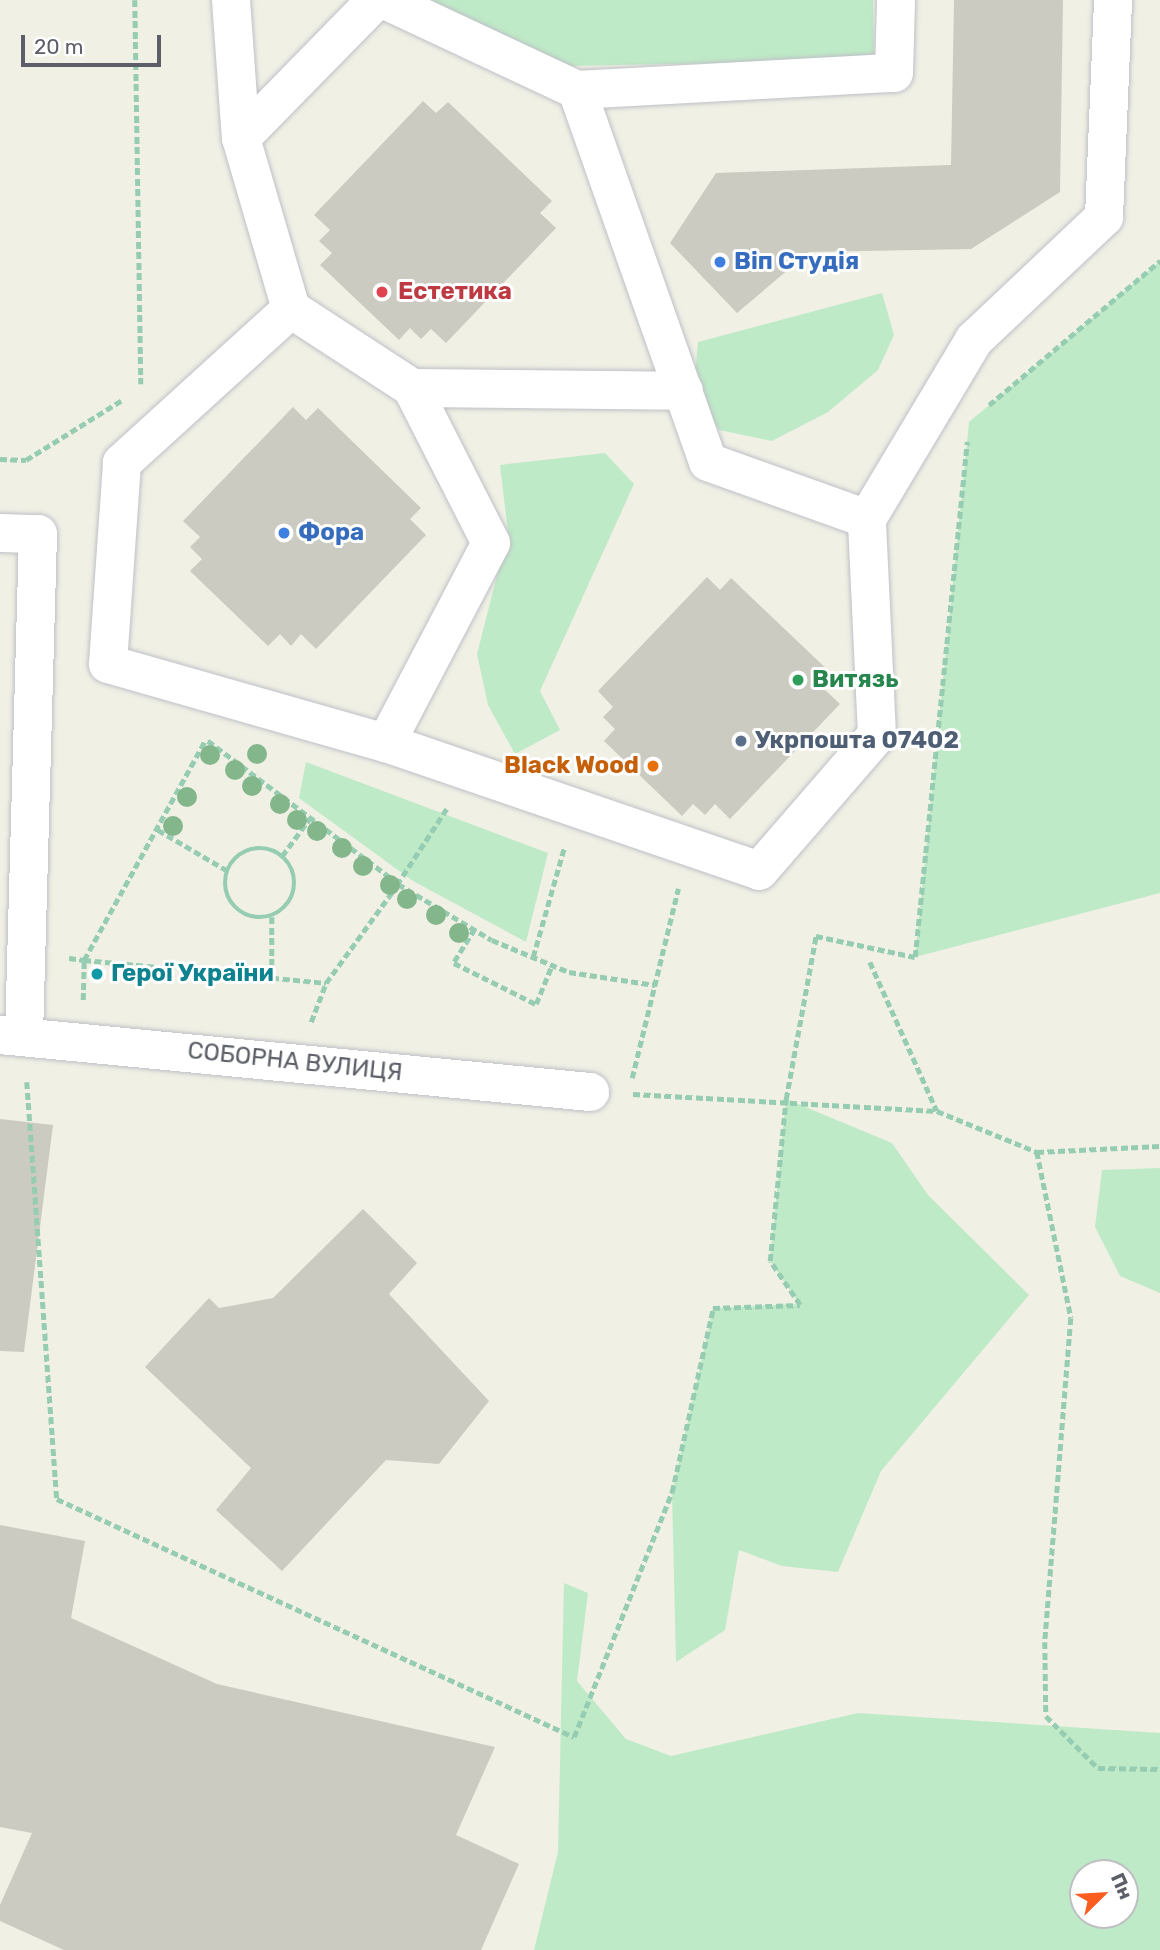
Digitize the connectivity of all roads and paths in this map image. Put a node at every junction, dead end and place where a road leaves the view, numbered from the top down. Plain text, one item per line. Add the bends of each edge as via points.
1 (135, 0) edge
2 (231, 0) edge
3 (376, 0) edge
4 (385, 0) edge
5 (896, 0) edge
6 (1113, 0) edge
7 (577, 90) junction
8 (241, 138) junction
9 (1160, 261) edge
10 (291, 309) junction
11 (412, 388) junction
12 (684, 391) junction
13 (979, 413) dead end
14 (967, 436) dead end
15 (0, 459) edge
16 (867, 519) junction
17 (0, 533) edge
18 (211, 731) dead end
19 (206, 740) junction
20 (386, 743) junction
21 (436, 801) dead end
22 (449, 806) junction
23 (462, 810) dead end
24 (310, 818) junction
25 (158, 830) junction
26 (552, 843) dead end
27 (565, 847) junction
28 (687, 848) junction
29 (577, 852) dead end
30 (282, 856) junction
31 (228, 871) junction
32 (398, 884) junction
33 (666, 884) dead end
34 (679, 888) junction
35 (272, 916) junction
36 (475, 929) junction
37 (27, 950) junction
38 (533, 957) junction
39 (84, 960) junction
40 (870, 962) dead end
41 (552, 965) junction
42 (272, 979) junction
43 (655, 985) junction
44 (12, 1035) edge
45 (590, 1092) dead end
46 (937, 1111) junction
47 (1160, 1146) edge
48 (1037, 1152) junction
49 (1160, 1769) edge

1 - 15 path via 141,388 26,460
2 - 8 street
3 - 8 street
4 - 7 street
5 - 7 street via 894,73
6 - 16 street via 1104,217 974,340
7 - 12 street
8 - 10 street
9 - 13 path
10 - 11 street
10 - 20 street via 122,463 108,664
11 - 12 street
11 - 20 street via 491,543
12 - 16 street via 708,462
14 - 44 path via 915,957 816,936 786,1099 770,1261 800,1305 713,1308 672,1492 574,1737 57,1499
16 - 28 street via 877,735 759,871
17 - 37 street via 38,534
18 - 19 path
19 - 24 path
19 - 25 path
20 - 28 street
21 - 22 path
22 - 23 path
22 - 32 path
24 - 30 path
24 - 32 path
25 - 31 path
25 - 39 path
26 - 27 path
27 - 29 path
27 - 38 path
28 - 34 path
30 - 31 path via 252,849
30 - 35 path via 292,868 294,891
31 - 35 path via 232,903 250,916
32 - 36 path
32 - 42 path via 326,983
33 - 34 path
34 - 43 path
35 - 42 path
36 - 38 path
36 - 41 path via 454,963 536,1004
37 - 39 path
37 - 44 street
38 - 41 path
39 - 42 path
40 - 46 path
41 - 43 path
43 - 46 path via 628,1094
44 - 45 street, СОБОРНА ВУЛИЦЯ
46 - 48 path
47 - 48 path
48 - 49 path via 1071,1318 1045,1642 1046,1716 1098,1768

